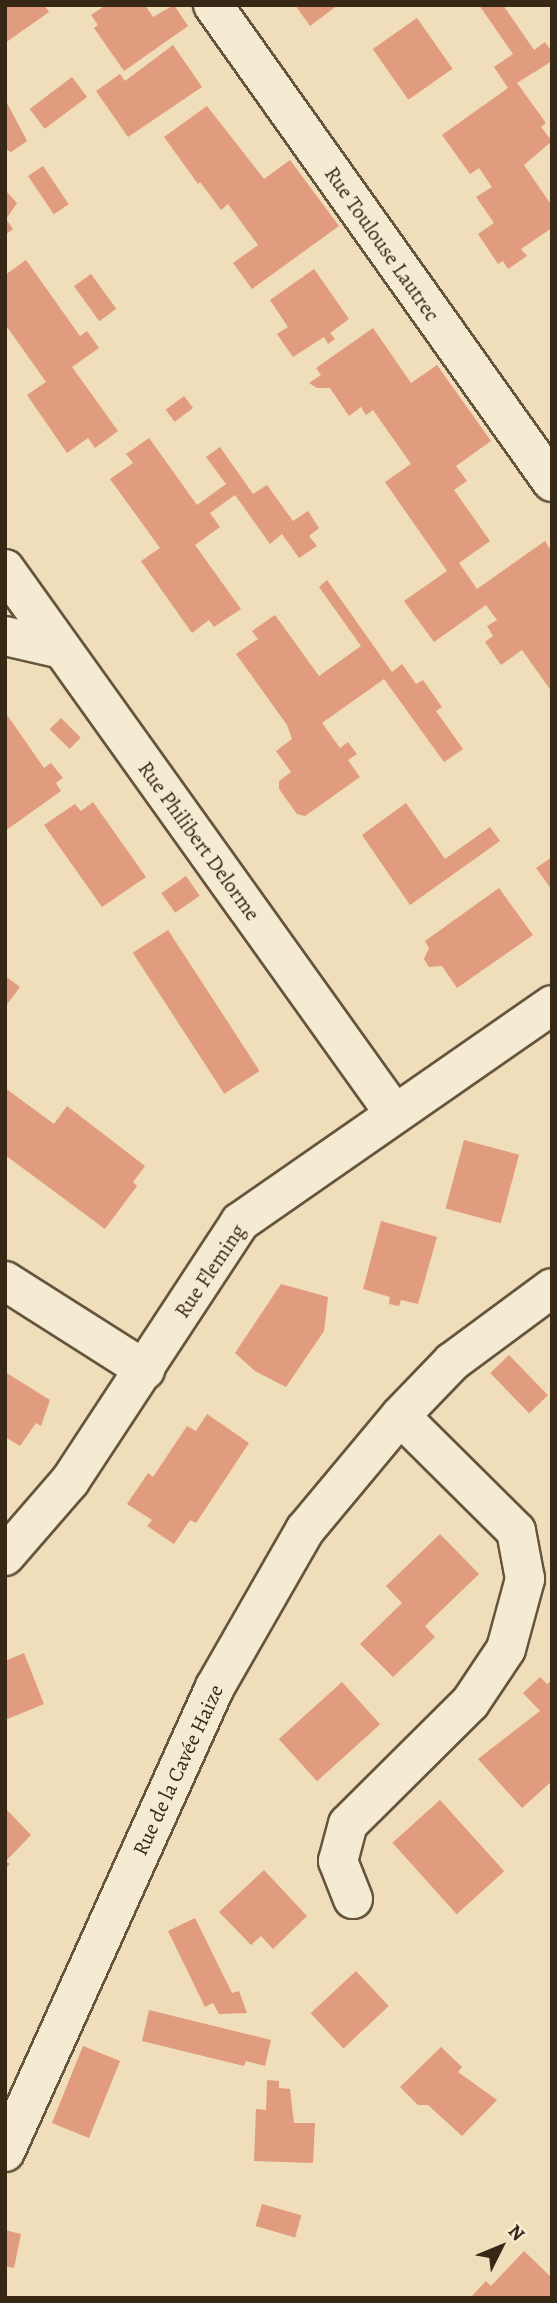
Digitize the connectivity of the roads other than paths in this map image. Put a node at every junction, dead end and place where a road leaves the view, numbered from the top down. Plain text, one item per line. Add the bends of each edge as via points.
1 (213, 5) edge
2 (552, 482) edge
3 (5, 569) edge
4 (5, 636) edge
5 (62, 649) junction
6 (552, 1005) edge
7 (394, 1113) junction
8 (5, 1281) edge
9 (552, 1288) edge
10 (145, 1370) junction
11 (400, 1416) junction
12 (5, 1556) edge
13 (353, 1899) dead end
14 (5, 2152) edge

1 - 2 street, Rue Toulouse Lautrec
3 - 5 street, Rue Philibert Delorme
4 - 5 street
5 - 7 street, Rue Philibert Delorme
6 - 7 street, Rue Fleming
7 - 10 street, Rue Fleming via 240,1222
8 - 10 street
9 - 11 street, Rue de la Cavée Haize via 452,1362
10 - 12 street, Rue Fleming via 70,1481
11 - 13 street via 516,1531 524,1579 506,1649 470,1703 348,1824 338,1861
11 - 14 street, Rue de la Cavée Haize via 305,1530 215,1686

